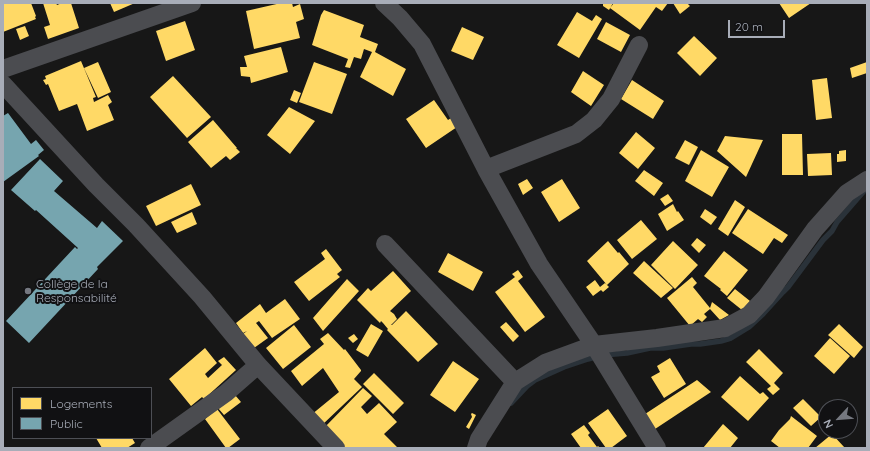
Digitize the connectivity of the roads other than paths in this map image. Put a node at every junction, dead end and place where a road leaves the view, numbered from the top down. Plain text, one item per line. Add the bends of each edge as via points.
1 (192, 3) edge
2 (384, 3) edge
3 (640, 45) dead end
4 (3, 69) edge
5 (3, 84) edge
6 (486, 169) junction
7 (867, 180) edge
8 (385, 244) dead end
9 (594, 345) junction
10 (258, 365) junction
11 (516, 382) junction
12 (148, 448) edge
13 (336, 448) edge
14 (476, 448) edge
15 (657, 448) edge

1 - 4 street
2 - 6 street via 422,44
3 - 6 street via 610,99 594,120 576,134
5 - 10 street via 202,297
6 - 9 street via 539,264
7 - 9 street via 847,192 815,229 766,297 749,315 725,328
8 - 11 street
9 - 11 street via 545,363
9 - 15 street
10 - 12 street via 226,393
10 - 13 street
11 - 14 street via 479,439

